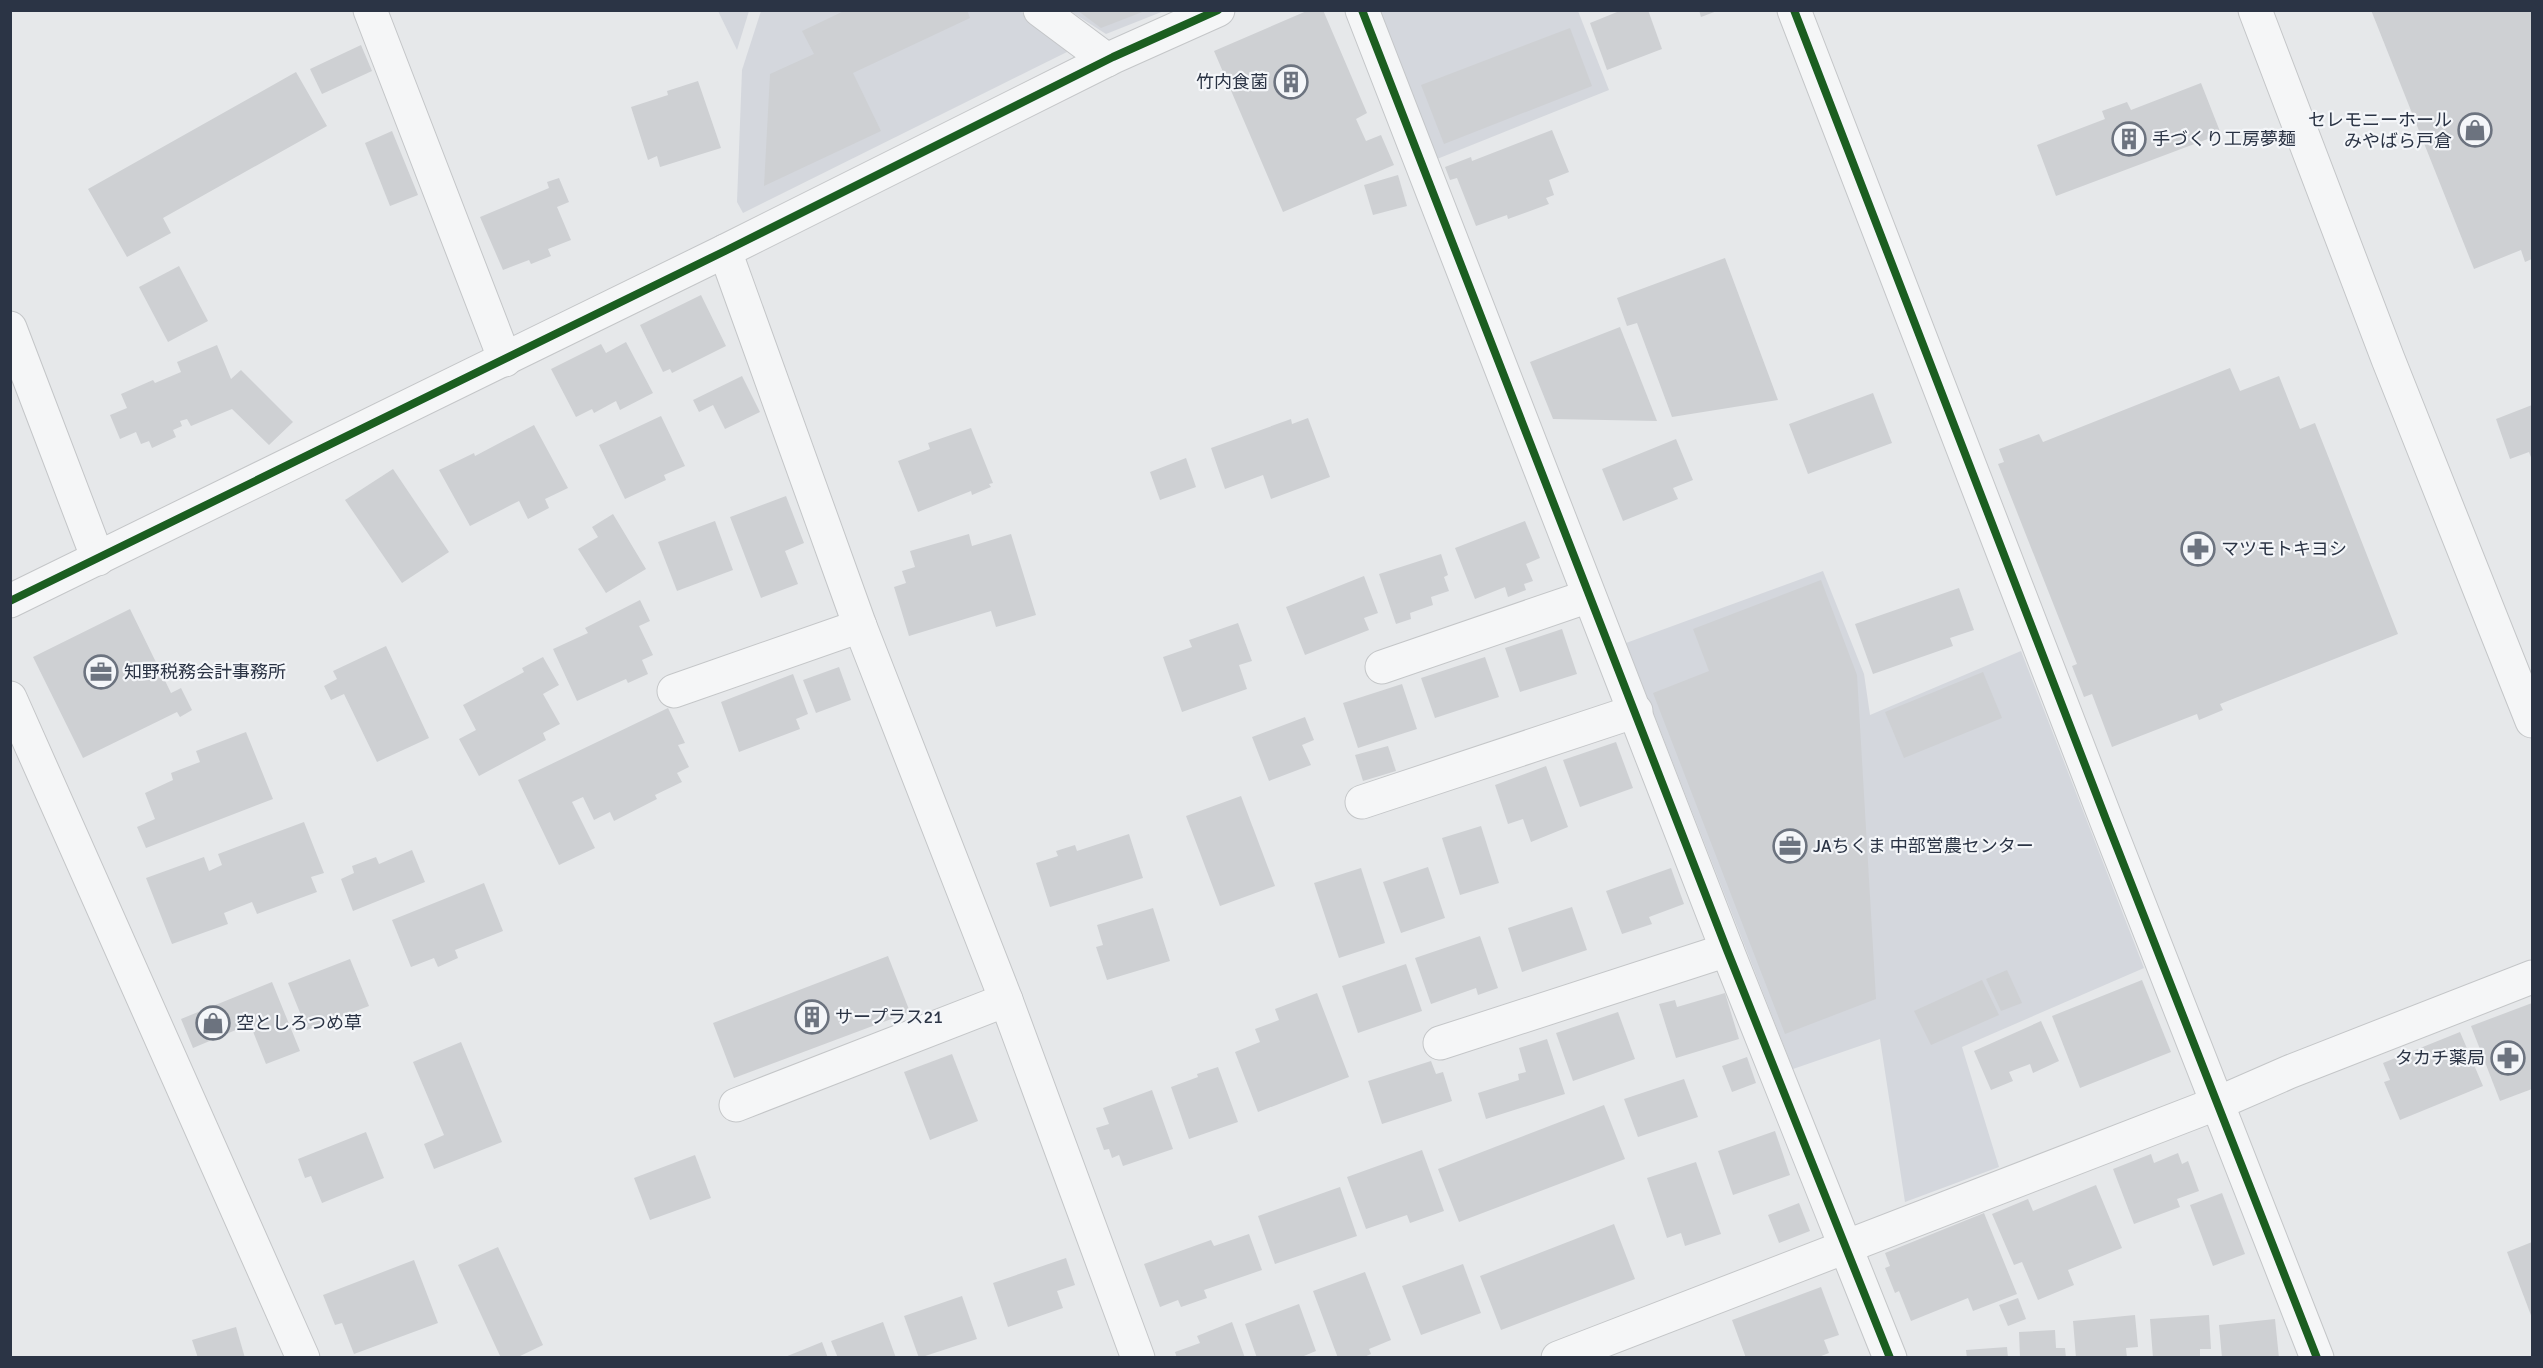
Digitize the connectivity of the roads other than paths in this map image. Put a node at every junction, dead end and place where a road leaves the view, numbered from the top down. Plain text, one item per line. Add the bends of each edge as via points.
1 (370, 10) edge
2 (1040, 10) edge
3 (1218, 10) edge
4 (1362, 10) edge
5 (1794, 10) edge
6 (2255, 10) edge
7 (1107, 60) junction
8 (725, 251) junction
9 (10, 328) edge
10 (505, 360) junction
11 (98, 559) junction
12 (1589, 596) junction
13 (10, 601) edge
14 (860, 626) junction
15 (1382, 667) dead end
16 (674, 691) dead end
17 (10, 698) edge
18 (1636, 711) junction
19 (2532, 721) edge
20 (1362, 802) dead end
21 (1727, 950) junction
22 (2532, 977) edge
23 (1006, 1000) junction
24 (1440, 1043) dead end
25 (2218, 1103) junction
26 (736, 1105) dead end
27 (1846, 1246) junction
28 (1136, 1357) edge
29 (303, 1358) edge
30 (1558, 1358) edge
31 (1890, 1358) edge
32 (2317, 1358) edge

1 - 10 street
2 - 7 street
3 - 7 street
4 - 12 street
5 - 25 street
6 - 19 street
7 - 8 street
8 - 10 street
8 - 14 street
9 - 11 street
10 - 11 street
11 - 13 street
12 - 15 street
12 - 18 street
14 - 16 street
14 - 23 street
17 - 29 street
18 - 20 street
18 - 21 street
21 - 24 street
21 - 27 street
22 - 25 street
23 - 26 street
23 - 28 street
25 - 27 street
25 - 32 street
27 - 30 street
27 - 31 street

